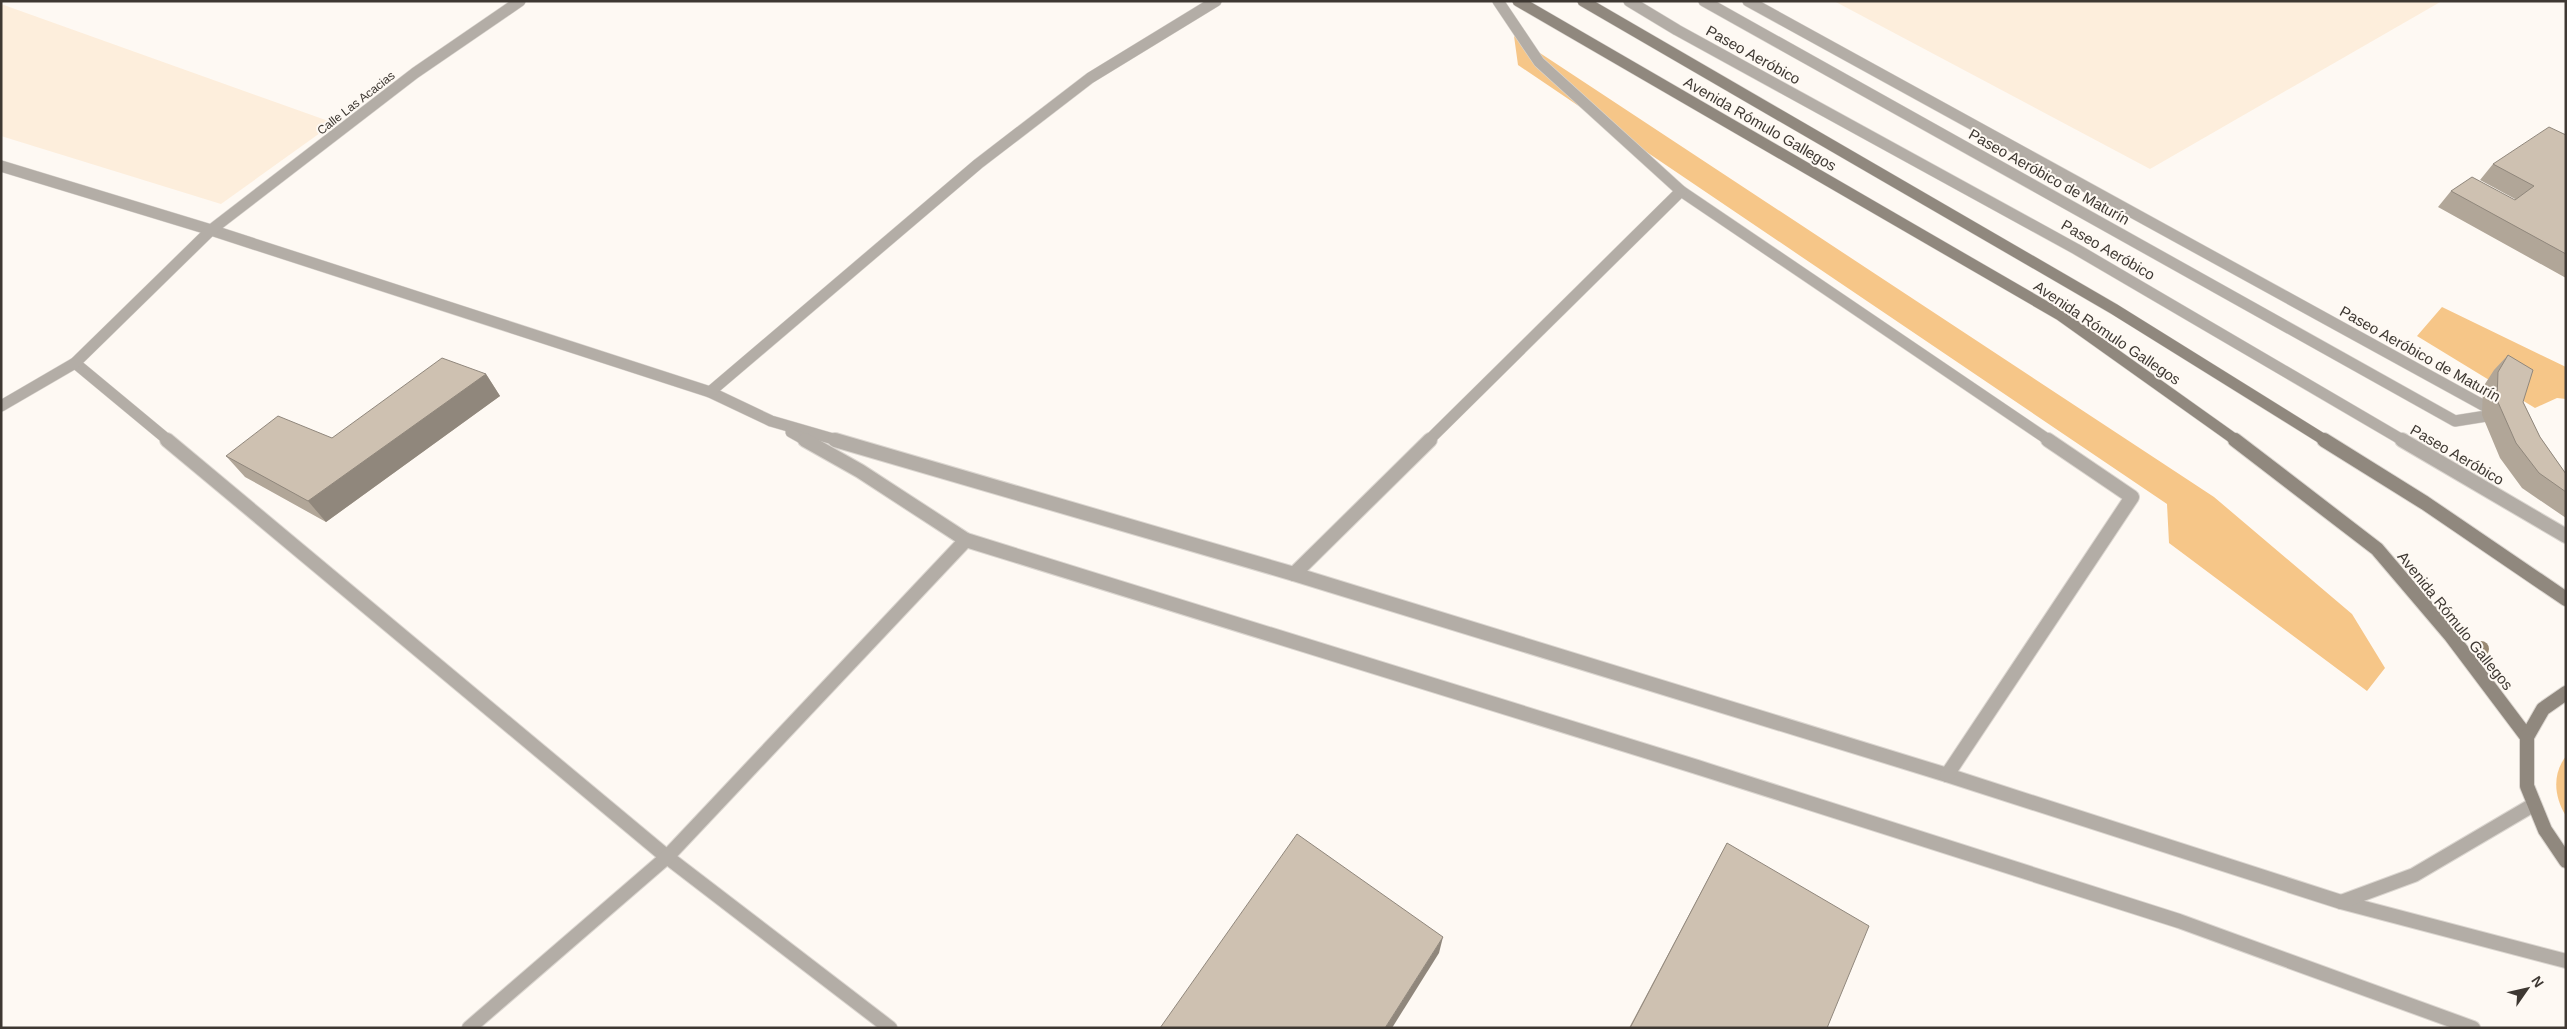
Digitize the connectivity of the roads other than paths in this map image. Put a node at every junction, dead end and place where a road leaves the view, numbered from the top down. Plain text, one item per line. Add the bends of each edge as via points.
1 (520, 1) edge
2 (1216, 1) edge
3 (1498, 1) edge
4 (1518, 1) edge
5 (1583, 1) edge
6 (1629, 1) edge
7 (1704, 1) edge
8 (1748, 1) edge
9 (1, 166) edge
10 (1681, 190) junction
11 (211, 230) junction
12 (75, 362) junction
13 (710, 392) junction
14 (1, 406) edge
15 (2499, 414) junction
16 (2514, 419) edge
17 (771, 421) junction
18 (2566, 536) edge
19 (966, 540) junction
20 (1294, 574) junction
21 (2566, 599) edge
22 (2566, 693) edge
23 (2527, 737) junction
24 (1946, 775) junction
25 (2533, 805) junction
26 (667, 857) junction
27 (2566, 861) edge
28 (2341, 902) junction
29 (2566, 961) edge
30 (2466, 1026) edge
31 (469, 1028) edge
32 (890, 1028) edge

1 - 11 street, Calle Las Acacias via 415,73
2 - 13 street via 1090,78 986,158
3 - 10 street via 1539,62
4 - 23 main road, Avenida Rómulo Gallegos via 2060,315 2272,467 2377,549 2451,636
5 - 21 main road, Avenida Rómulo Gallegos via 2114,309 2425,503
6 - 18 street, Paseo Aeróbico via 2076,248
7 - 15 street, Paseo Aeróbico de Maturín via 2455,421
8 - 15 street, Paseo Aeróbico de Maturín
9 - 11 street
10 - 20 street
10 - 24 street via 2132,497
11 - 12 street, Calle Las Acacias
11 - 13 street
12 - 14 street, Calle Las Acacias
12 - 26 street
13 - 17 street
15 - 16 street
17 - 19 street via 860,471
17 - 20 street
19 - 26 street
19 - 30 street via 2160,915
20 - 24 street
22 - 23 main road via 2543,709
23 - 25 main road via 2527,786
24 - 28 street
25 - 27 main road
25 - 28 street via 2414,875
26 - 31 street
26 - 32 street
28 - 29 street

